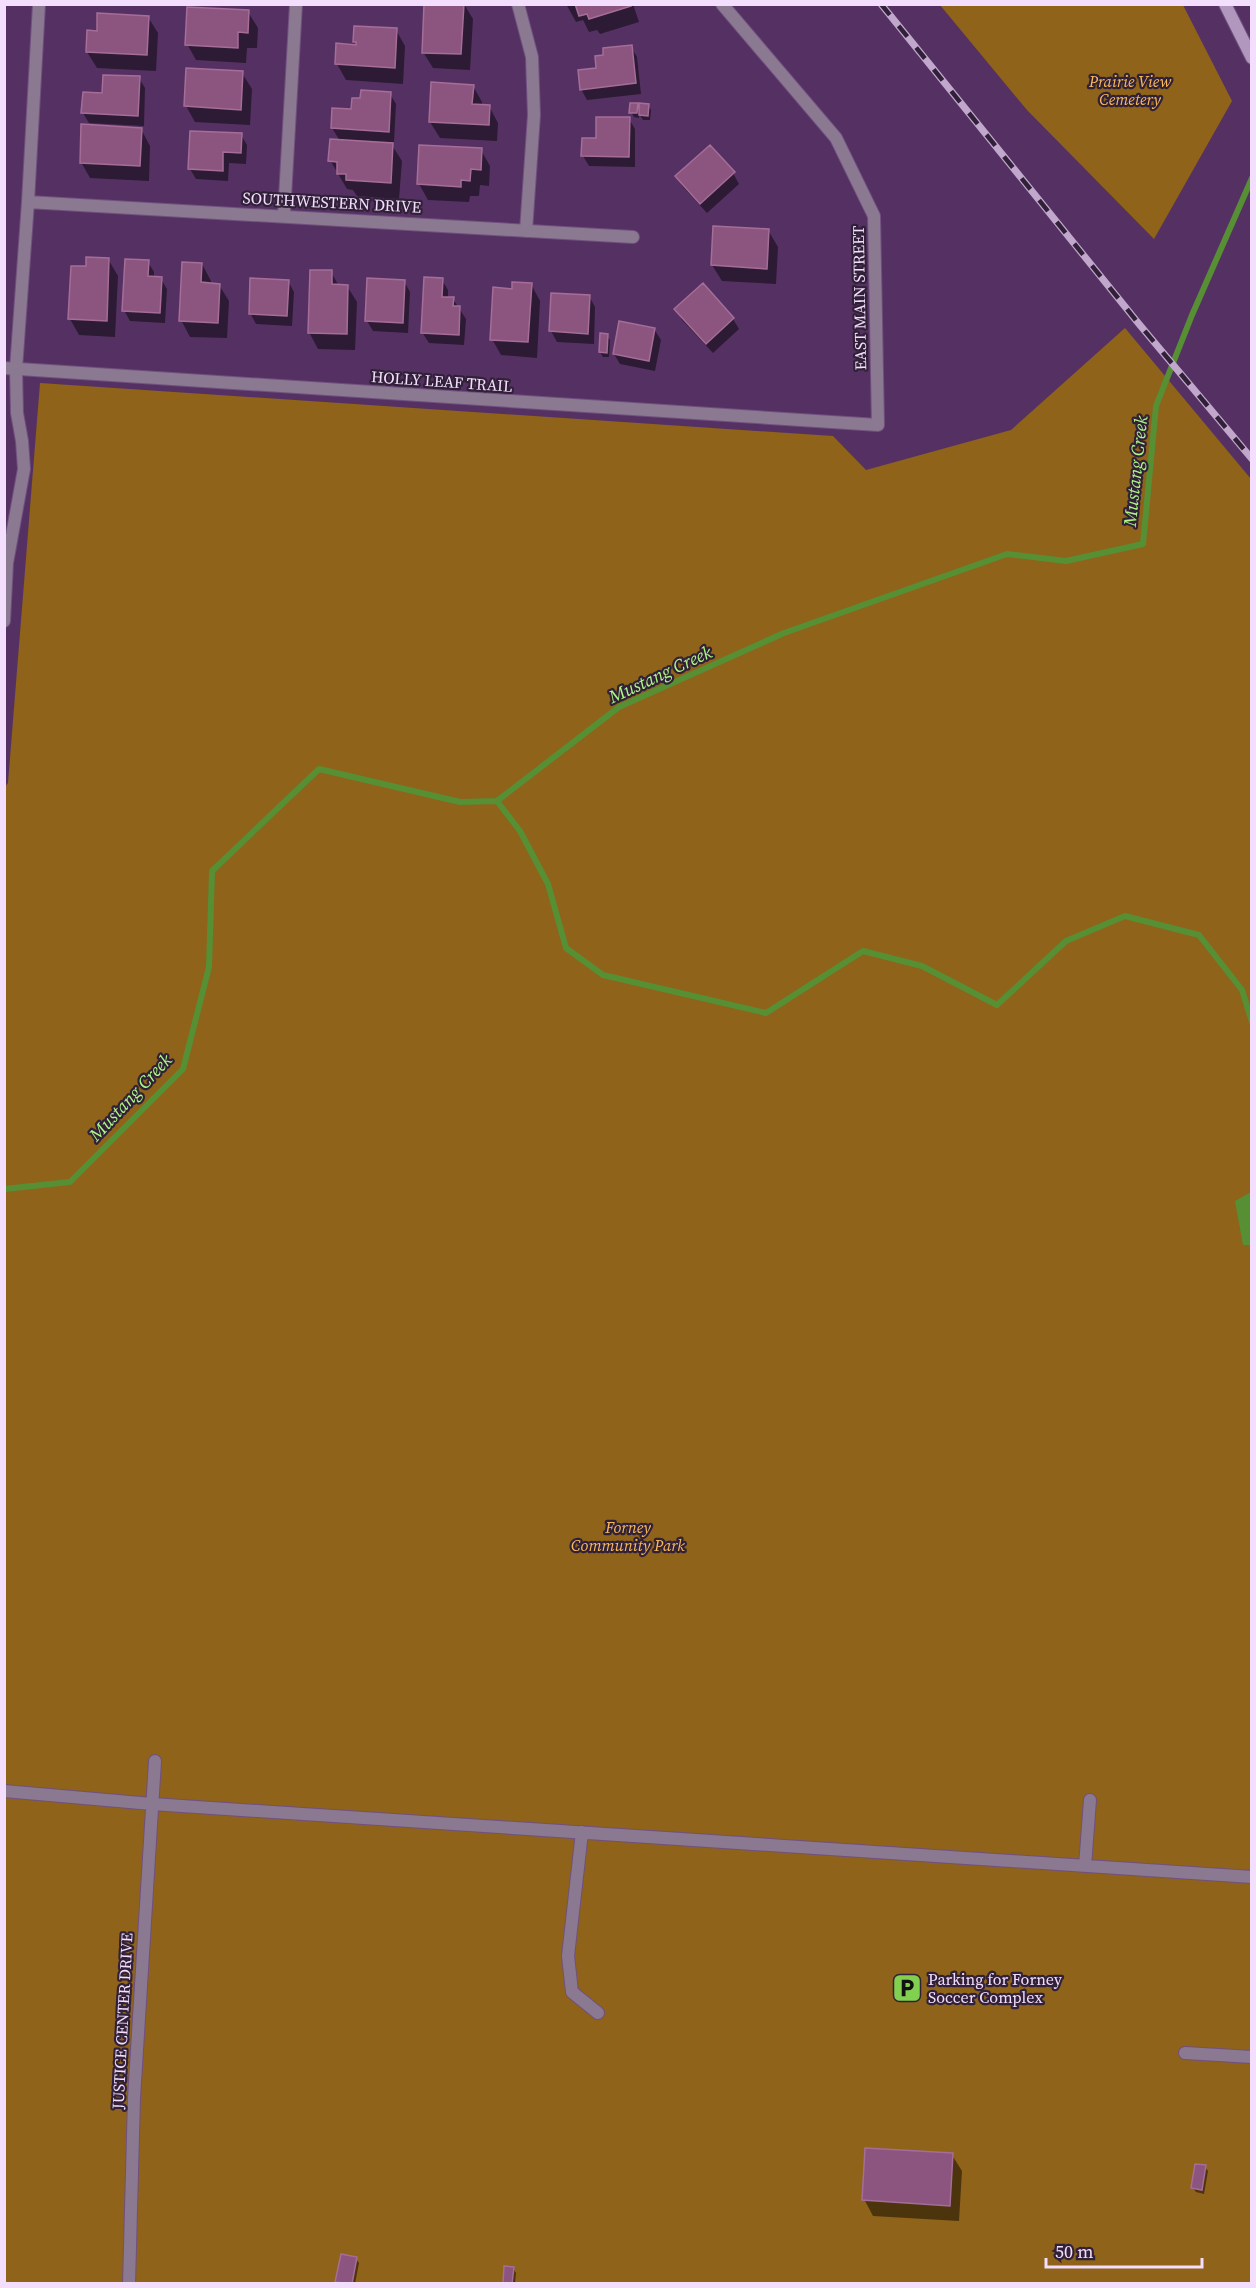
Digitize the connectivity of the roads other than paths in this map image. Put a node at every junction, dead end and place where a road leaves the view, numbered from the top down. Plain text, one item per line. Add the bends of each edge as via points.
1 (39, 4) edge
2 (296, 4) edge
3 (518, 4) edge
4 (722, 4) edge
5 (1225, 4) edge
6 (1251, 58) edge
7 (28, 202) junction
8 (284, 215) junction
9 (526, 231) junction
10 (633, 237) dead end
11 (10, 369) edge
12 (878, 425) joint
13 (4, 621) edge
14 (155, 1761) dead end
15 (4, 1791) edge
16 (1090, 1800) dead end
17 (152, 1804) junction
18 (582, 1833) junction
19 (1085, 1866) junction
20 (1251, 1878) edge
21 (598, 2013) dead end
22 (1185, 2053) dead end
23 (1251, 2057) edge
24 (129, 2283) edge

1 - 7 street
2 - 8 street
3 - 9 street via 532,57 534,115
4 - 12 street, EAST MAIN STREET via 836,138 874,216
5 - 6 main road
7 - 8 street, SOUTHWESTERN DRIVE
7 - 11 street
8 - 9 street, SOUTHWESTERN DRIVE
9 - 10 street, SOUTHWESTERN DRIVE
11 - 12 street, HOLLY LEAF TRAIL
11 - 13 street via 24,469 7,563
14 - 17 street, JUSTICE CENTER DRIVE
15 - 17 street
16 - 19 street
17 - 18 street
17 - 24 street, JUSTICE CENTER DRIVE via 134,2098
18 - 19 street
18 - 21 street via 568,1956 572,1992
19 - 20 street
22 - 23 street

